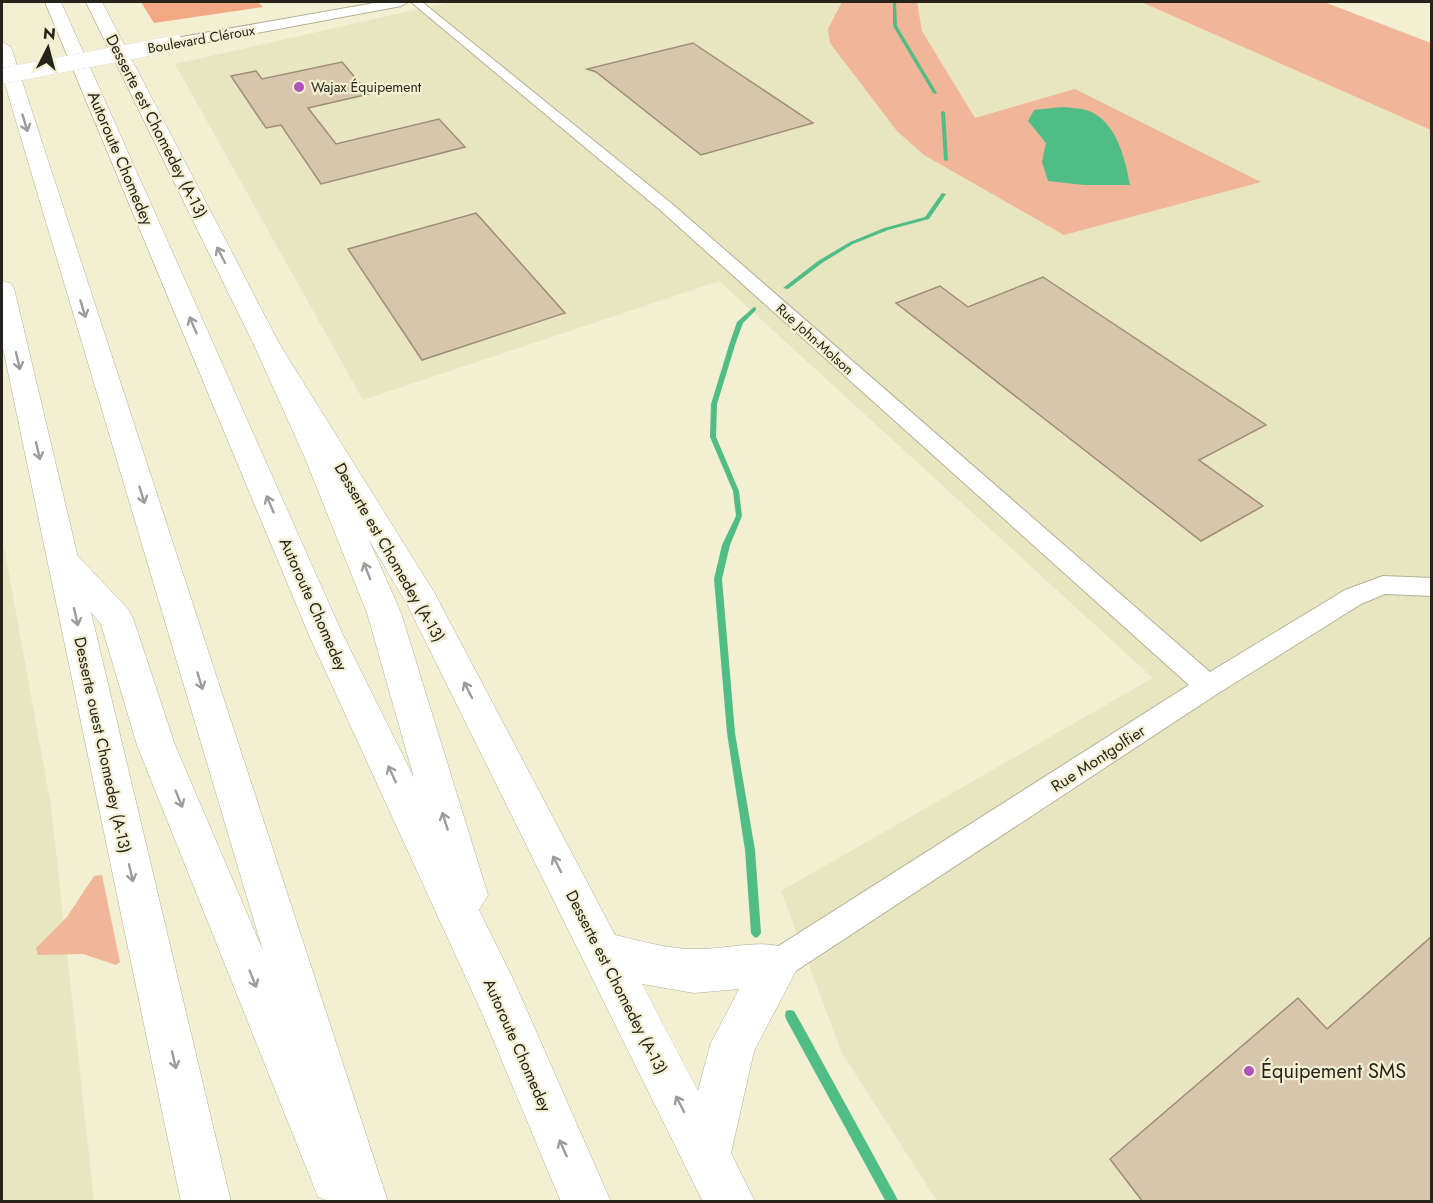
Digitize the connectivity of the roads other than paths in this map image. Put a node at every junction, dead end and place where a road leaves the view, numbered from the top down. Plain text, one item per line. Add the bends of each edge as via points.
1 (53, 2) edge
2 (94, 2) edge
3 (401, 2) edge
4 (416, 2) edge
5 (2, 47) edge
6 (2, 76) edge
7 (2, 288) edge
8 (267, 345) junction
9 (63, 560) junction
10 (1431, 587) edge
11 (1208, 686) junction
12 (602, 954) junction
13 (777, 965) junction
14 (498, 998) junction
15 (706, 1156) junction
16 (206, 1202) edge
17 (345, 1202) edge
18 (363, 1202) edge
19 (586, 1202) edge
20 (730, 1202) edge

14 -> 1 main road, Autoroute Chomedey via 326,635
8 -> 2 main road, Desserte est Chomedey (A-13)
3 - 6 street, Boulevard Cléroux, bridge
4 - 11 street, Rue John-Molson via 665,206
5 -> 18 main road
7 -> 9 main road, Desserte ouest Chomedey (A-13)
12 -> 8 main road, Desserte est Chomedey (A-13) via 422,601
14 -> 8 main road via 384,613
9 -> 16 main road, Desserte ouest Chomedey (A-13)
9 -> 17 main road via 116,618 156,745
10 - 11 street, Rue Montgolfier via 1401,584 1368,590
11 - 13 street, Rue Montgolfier
12 - 13 main road via 694,971
15 -> 12 main road, Desserte est Chomedey (A-13)
13 - 15 main road via 734,1045
19 -> 14 main road, Autoroute Chomedey
15 - 20 main road, Desserte est Chomedey (A-13)

